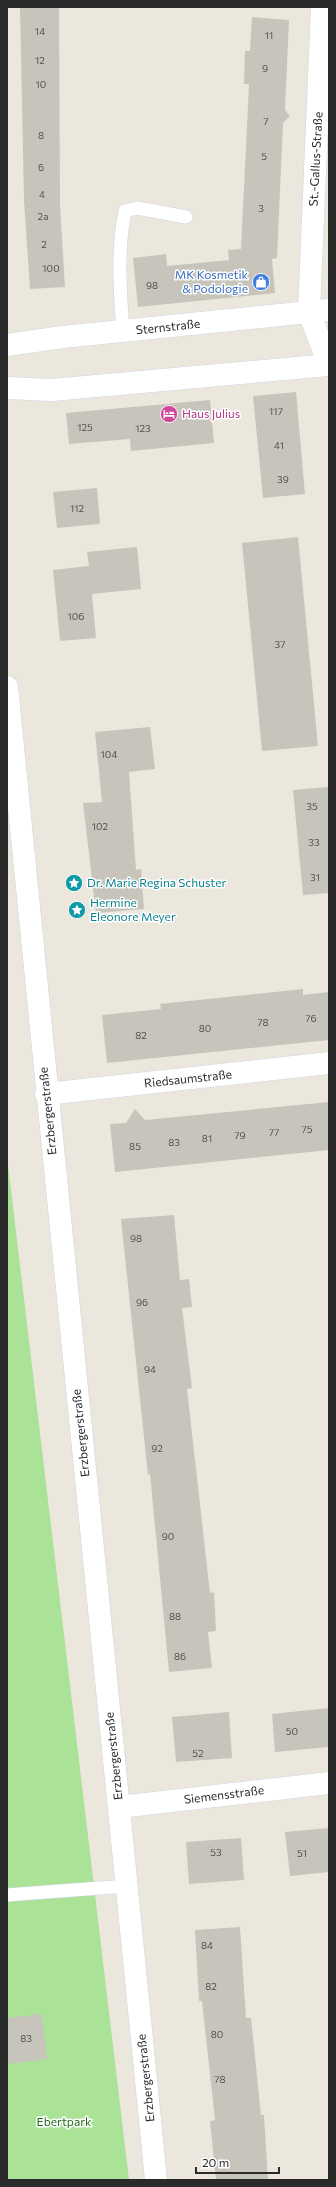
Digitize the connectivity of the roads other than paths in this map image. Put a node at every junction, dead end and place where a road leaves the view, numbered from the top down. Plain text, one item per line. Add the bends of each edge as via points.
1 (322, 7) edge
2 (186, 217) dead end
3 (319, 311) edge
4 (124, 331) junction
5 (7, 345) edge
6 (329, 366) edge
7 (7, 388) edge
8 (7, 687) edge
9 (329, 1063) edge
10 (46, 1094) junction
11 (329, 1784) edge
12 (119, 1808) junction
13 (127, 1886) junction
14 (7, 1895) edge
15 (156, 2180) edge

1 - 3 street, St.-Gallus-Straße
2 - 4 lane via 137,208 125,211 119,289
3 - 4 street, Sternstraße
3 - 6 street
4 - 5 street, Sternstraße
6 - 7 street via 52,390
8 - 10 street, Erzbergerstraße
9 - 10 street, Riedsaumstraße
10 - 12 street, Erzbergerstraße
11 - 12 street, Siemensstraße
12 - 13 street, Erzbergerstraße
13 - 14 lane
13 - 15 street, Erzbergerstraße

